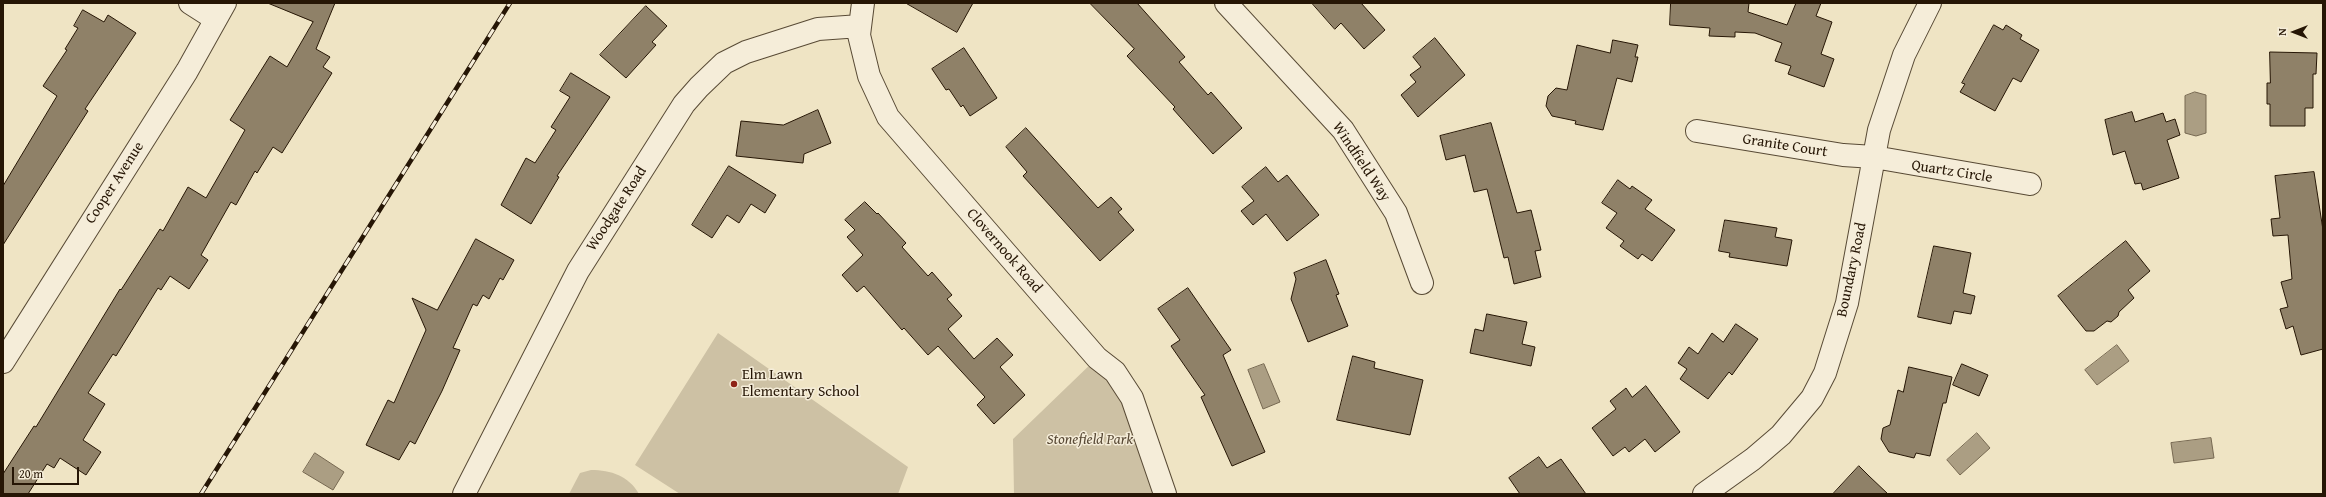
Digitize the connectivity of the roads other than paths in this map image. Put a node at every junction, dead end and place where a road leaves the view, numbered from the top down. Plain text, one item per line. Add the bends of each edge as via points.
1 (190, 3) edge
2 (863, 3) edge
3 (1226, 3) edge
4 (1930, 3) edge
5 (220, 11) edge
6 (860, 26) junction
7 (1697, 131) dead end
8 (1874, 157) junction
9 (2030, 184) dead end
10 (1422, 283) dead end
11 (5, 355) edge
12 (464, 494) edge
13 (1165, 494) edge
14 (1704, 494) edge

1 - 5 street
2 - 6 street, Clovernook Road
3 - 10 street, Windfield Way via 1343,130 1396,213
4 - 8 street, Boundary Road via 1904,55 1879,130
5 - 11 street, Cooper Avenue via 187,71
6 - 12 street, Woodgate Road via 818,29 746,52 724,63 684,104 578,271
6 - 13 street, Clovernook Road via 859,35 869,76 888,117 1097,358 1115,372 1132,398
7 - 8 street, Granite Court via 1836,154
8 - 9 street, Quartz Circle
8 - 14 street, Boundary Road via 1847,302 1825,373 1812,398 1781,435 1753,460

